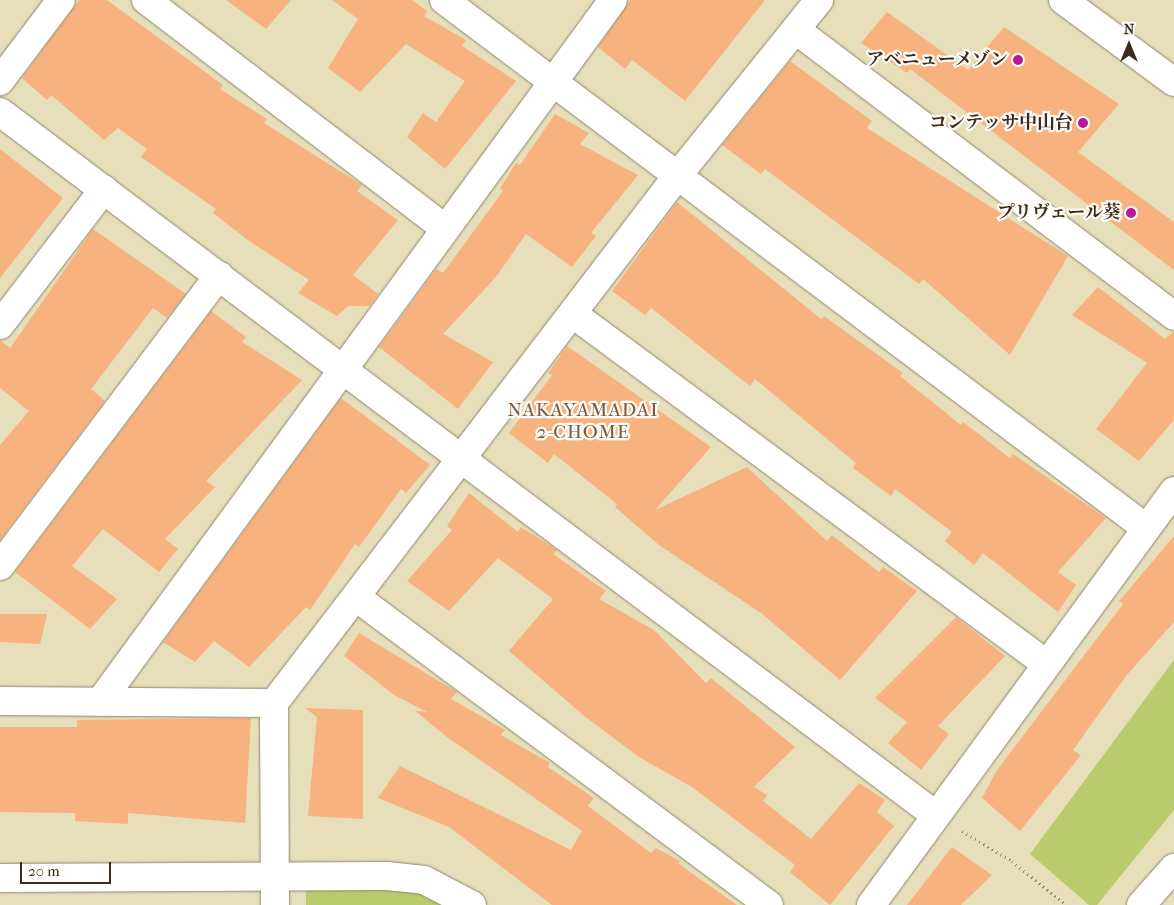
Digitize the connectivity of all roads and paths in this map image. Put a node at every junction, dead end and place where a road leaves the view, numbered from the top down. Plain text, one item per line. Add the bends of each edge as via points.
1 (61, 0) edge
2 (146, 0) edge
3 (444, 0) edge
4 (613, 0) edge
5 (819, 0) edge
6 (1063, 0) edge
7 (796, 30) junction
8 (556, 80) junction
9 (0, 81) edge
10 (1174, 82) edge
11 (0, 112) edge
12 (678, 175) junction
13 (104, 189) junction
14 (446, 229) junction
15 (219, 275) junction
16 (573, 314) junction
17 (1174, 316) edge
18 (0, 325) edge
19 (344, 368) junction
20 (464, 457) junction
21 (1174, 490) edge
22 (1146, 528) junction
23 (0, 566) edge
24 (356, 597) junction
25 (1045, 663) junction
26 (0, 701) edge
27 (100, 702) junction
28 (274, 703) junction
29 (934, 814) junction
30 (1174, 868) edge
31 (274, 876) junction
32 (0, 878) edge
33 (275, 905) edge
34 (472, 905) edge
35 (769, 905) edge
36 (871, 905) edge
37 (1066, 905) edge
38 (1141, 905) edge

1 - 9 street
2 - 14 street
3 - 8 street
4 - 8 street
5 - 7 street
6 - 10 street
7 - 12 street
7 - 17 street
8 - 12 street
8 - 14 street
11 - 13 street
12 - 16 street
12 - 22 street
13 - 15 street
13 - 18 street
14 - 19 street
15 - 19 street
15 - 23 street
16 - 20 street
16 - 25 street
19 - 20 street
19 - 27 street
20 - 24 street
20 - 29 street
21 - 22 street
22 - 25 street
24 - 28 street
24 - 35 street
25 - 29 street
26 - 27 street
27 - 28 street
28 - 31 street
29 - 36 street
29 - 37 path via 1012,861
30 - 38 street
31 - 32 street
31 - 33 street
31 - 34 street via 424,880

